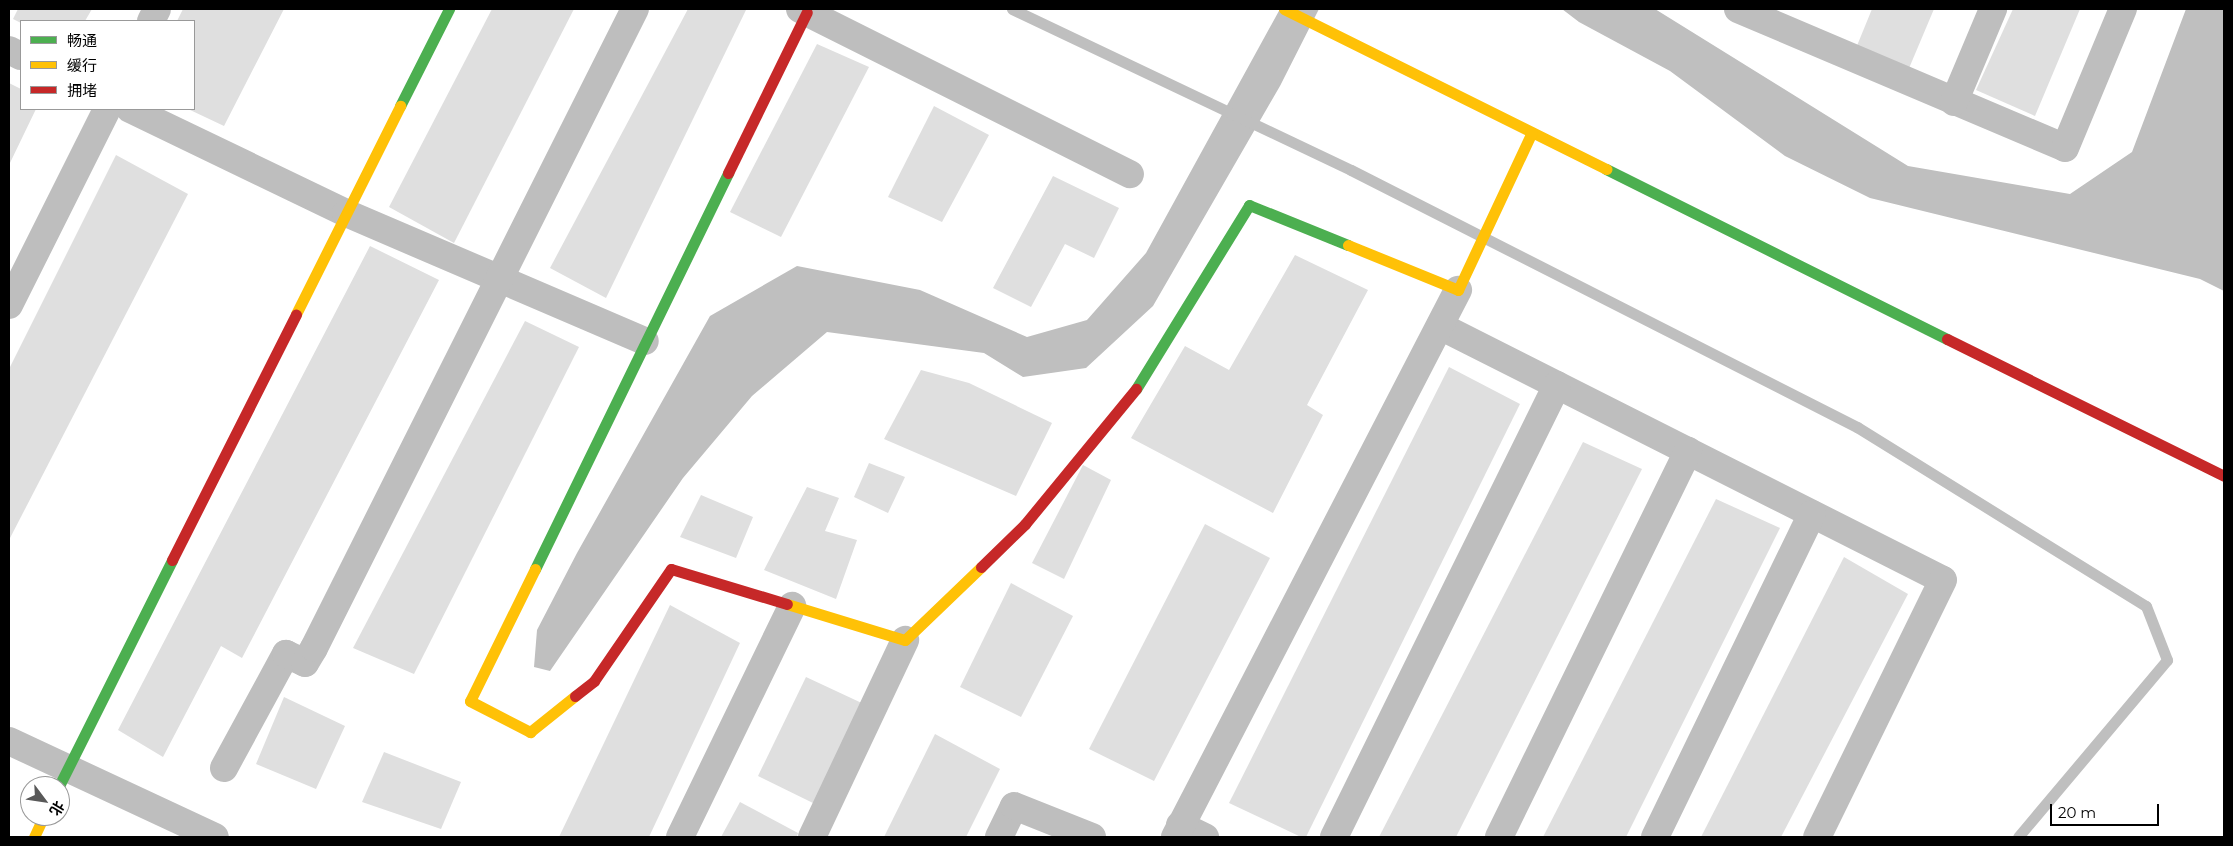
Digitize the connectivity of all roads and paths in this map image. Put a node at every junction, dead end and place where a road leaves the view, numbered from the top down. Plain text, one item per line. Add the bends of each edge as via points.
1 (449, 9) edge
2 (635, 9) edge
3 (1284, 9) edge
4 (1738, 9) edge
5 (1993, 9) edge
6 (2123, 9) edge
7 (803, 10) edge
8 (1954, 102) junction
9 (106, 110) edge
10 (132, 110) edge
11 (1532, 132) junction
12 (1130, 174) dead end
13 (346, 213) junction
14 (499, 279) junction
15 (1458, 290) junction
16 (9, 305) edge
17 (1440, 326) junction
18 (645, 341) junction
19 (1557, 385) junction
20 (1688, 451) junction
21 (2224, 476) edge
22 (1812, 514) junction
23 (792, 606) junction
24 (905, 640) junction
25 (9, 741) edge
26 (224, 768) dead end
27 (64, 776) edge
28 (70, 778) edge
29 (1178, 831) edge
30 (215, 837) edge
31 (680, 837) edge
32 (812, 837) edge
33 (999, 837) edge
34 (1092, 837) edge
35 (1206, 837) edge
36 (1334, 837) edge
37 (1499, 837) edge
38 (1655, 837) edge
39 (1817, 837) edge

1 - 13 street
2 - 14 street
3 - 11 street
4 - 8 street
5 - 8 street
6 - 8 street via 2065,148
7 - 12 street
7 - 18 street
9 - 16 street
10 - 13 street
11 - 15 street
11 - 21 street
13 - 14 street
13 - 27 street
14 - 18 street
14 - 26 street via 314,648 305,663 286,654
15 - 17 street
15 - 24 street via 1250,205 1131,397 1025,524
17 - 19 street
17 - 29 street
18 - 23 street via 470,700 530,732 594,681 671,569
19 - 20 street
19 - 36 street
20 - 22 street
20 - 37 street
22 - 38 street
22 - 39 street via 1943,580
23 - 24 street
23 - 31 street
24 - 32 street
25 - 27 street
28 - 30 street
29 - 35 street
33 - 34 street via 1014,806

